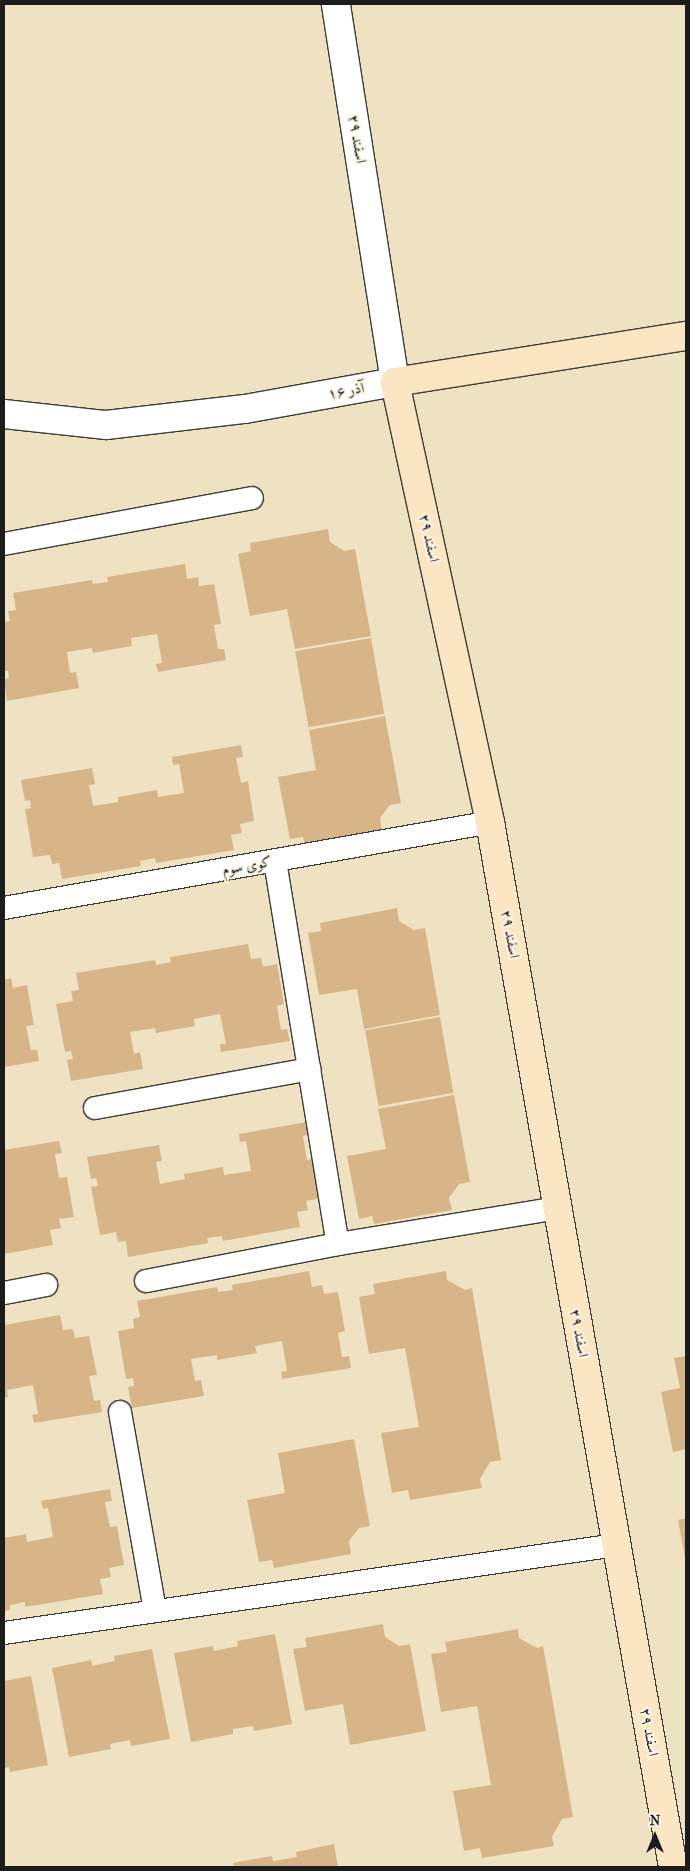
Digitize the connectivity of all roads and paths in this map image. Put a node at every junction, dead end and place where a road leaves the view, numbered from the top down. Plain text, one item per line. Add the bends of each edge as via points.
1 (336, 4) edge
2 (686, 336) edge
3 (395, 382) junction
4 (4, 414) edge
5 (252, 498) dead end
6 (4, 544) edge
7 (490, 822) junction
8 (275, 861) junction
9 (4, 908) edge
10 (310, 1069) junction
11 (96, 1108) dead end
12 (557, 1208) junction
13 (338, 1244) junction
14 (146, 1281) dead end
15 (46, 1285) dead end
16 (4, 1293) edge
17 (120, 1412) dead end
18 (616, 1545) junction
19 (155, 1611) junction
20 (4, 1633) edge
21 (673, 1867) edge

1 - 3 street, ۲۹ اسفند
2 - 3 main road, ۱۶ آذر
3 - 4 street, ۱۶ آذر via 245,409 106,425
3 - 7 main road, ۲۹ اسفند
5 - 6 street
7 - 8 street, کوی سوم
7 - 12 main road, ۲۹ اسفند
8 - 9 street, کوی سوم
8 - 10 street
10 - 11 street
10 - 13 street
12 - 13 street
12 - 18 main road, ۲۹ اسفند
13 - 14 street
15 - 16 street
17 - 19 street
18 - 19 street
18 - 21 main road, ۲۹ اسفند
19 - 20 street

